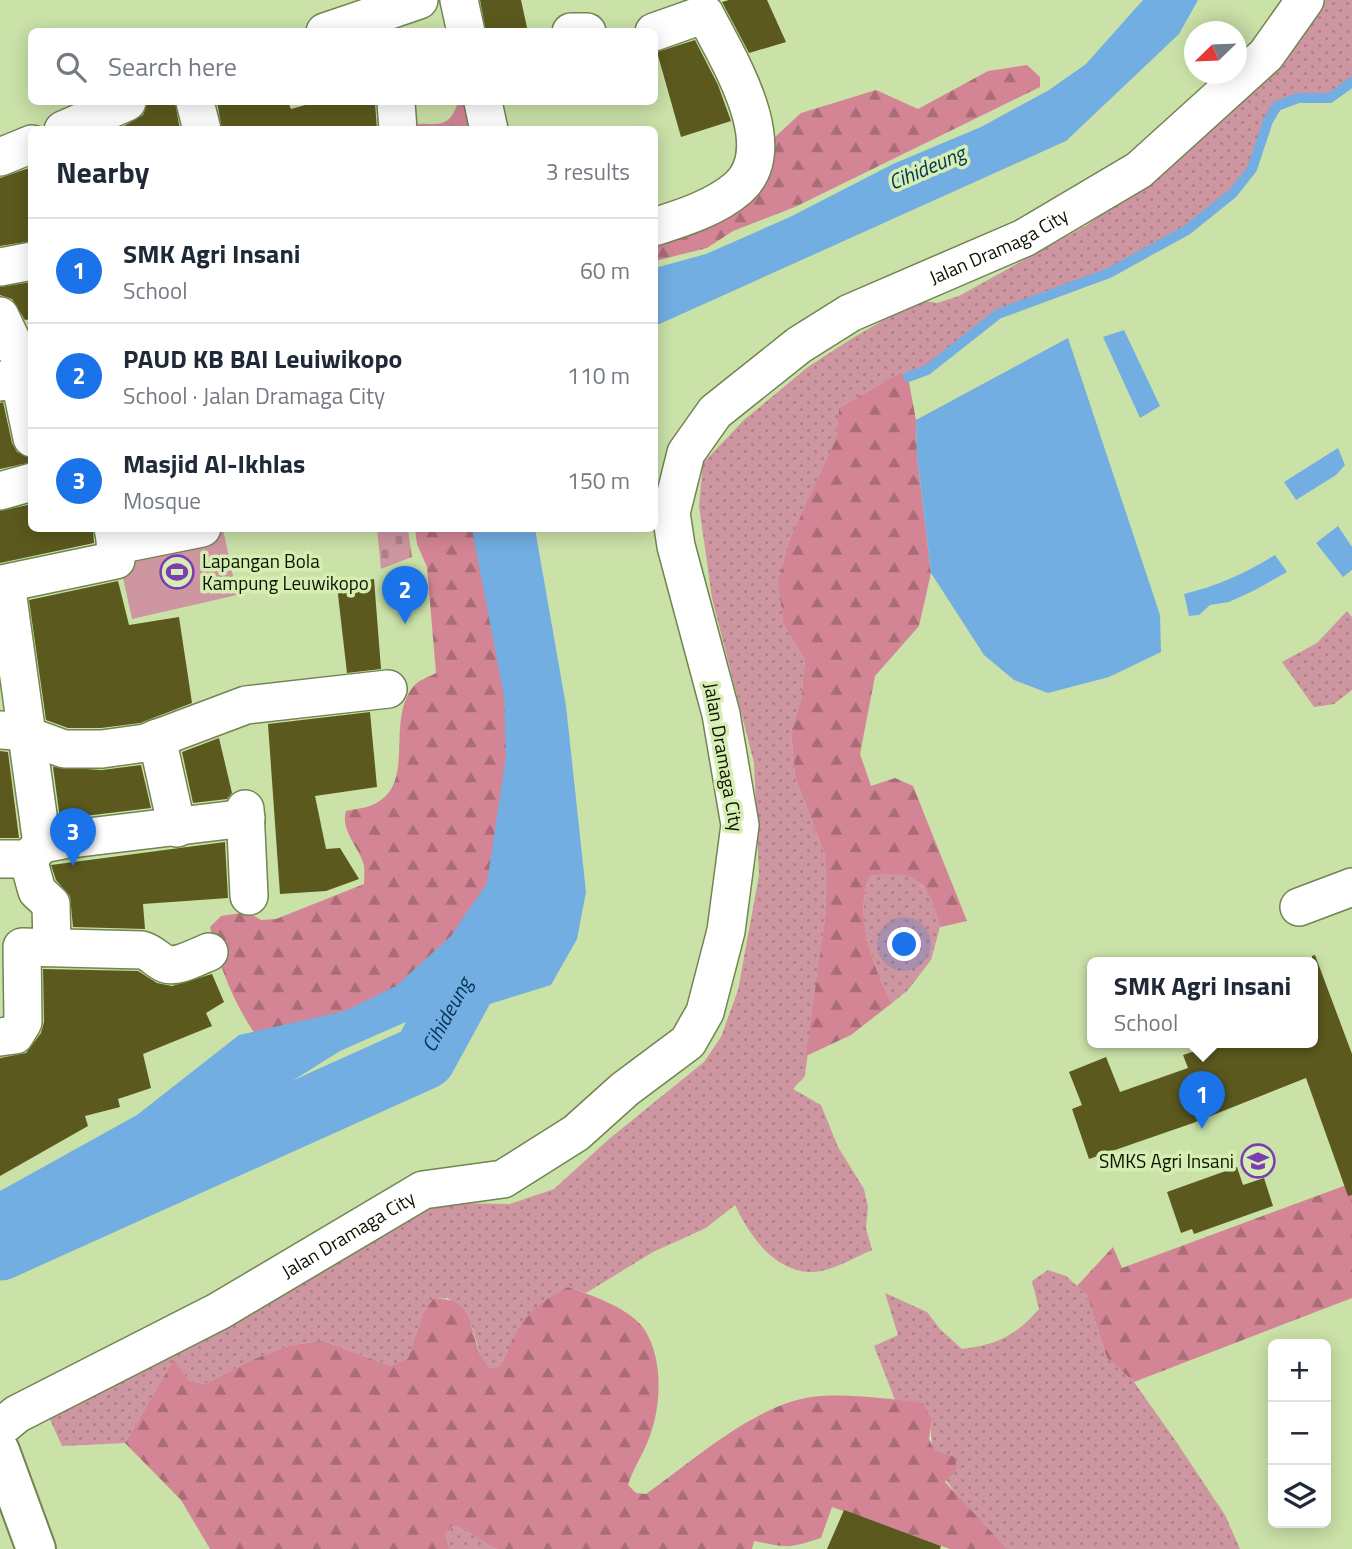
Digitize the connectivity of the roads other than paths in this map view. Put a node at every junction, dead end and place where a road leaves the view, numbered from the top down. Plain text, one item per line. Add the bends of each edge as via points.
1 (459, 0) edge
2 (1305, 0) edge
3 (401, 13) edge
4 (341, 28) edge
5 (466, 28) edge
6 (658, 31) edge
7 (196, 105) edge
8 (396, 105) edge
9 (484, 105) edge
10 (116, 114) edge
11 (77, 126) edge
12 (200, 126) edge
13 (398, 126) edge
14 (488, 126) edge
15 (28, 146) edge
16 (0, 157) edge
17 (658, 226) edge
18 (28, 262) edge
19 (0, 267) edge
20 (12, 322) edge
21 (7, 379) edge
22 (28, 419) edge
23 (28, 483) edge
24 (0, 491) edge
25 (182, 532) edge
26 (114, 533) edge
27 (388, 689) dead end
28 (15, 734) edge
29 (158, 738) junction
30 (177, 828) junction
31 (24, 854) edge
32 (1352, 887) edge
33 (249, 896) dead end
34 (1299, 907) dead end
35 (52, 947) junction
36 (209, 952) dead end
37 (0, 1037) edge
38 (0, 1428) edge
39 (0, 1451) edge
40 (36, 1549) edge

1 - 5 street
2 - 38 street, Jalan Dramaga City via 1266,55 1139,170 1024,238 840,319 799,345 715,412 686,453 671,513 674,535 721,715 740,825 726,931 705,1012 688,1042 576,1133 503,1179 423,1190 219,1311 17,1414
3 - 4 street
6 - 17 street via 705,15 739,79 757,134 753,163 739,187 691,215
7 - 12 street
8 - 13 street
9 - 14 street
10 - 11 street
15 - 16 street
18 - 19 street
20 - 21 street via 26,372
21 - 22 street via 23,395
23 - 24 street
25 - 26 street via 127,543
26 - 28 street via 116,560 6,583
27 - 29 street via 246,705
28 - 29 street via 64,749 102,749
28 - 31 street
29 - 30 street
30 - 31 street
30 - 33 street via 245,814
31 - 35 street via 37,891 51,904
32 - 34 street
35 - 36 street via 142,950 173,965
35 - 37 street via 22,947 23,1022 15,1035
39 - 40 highway

